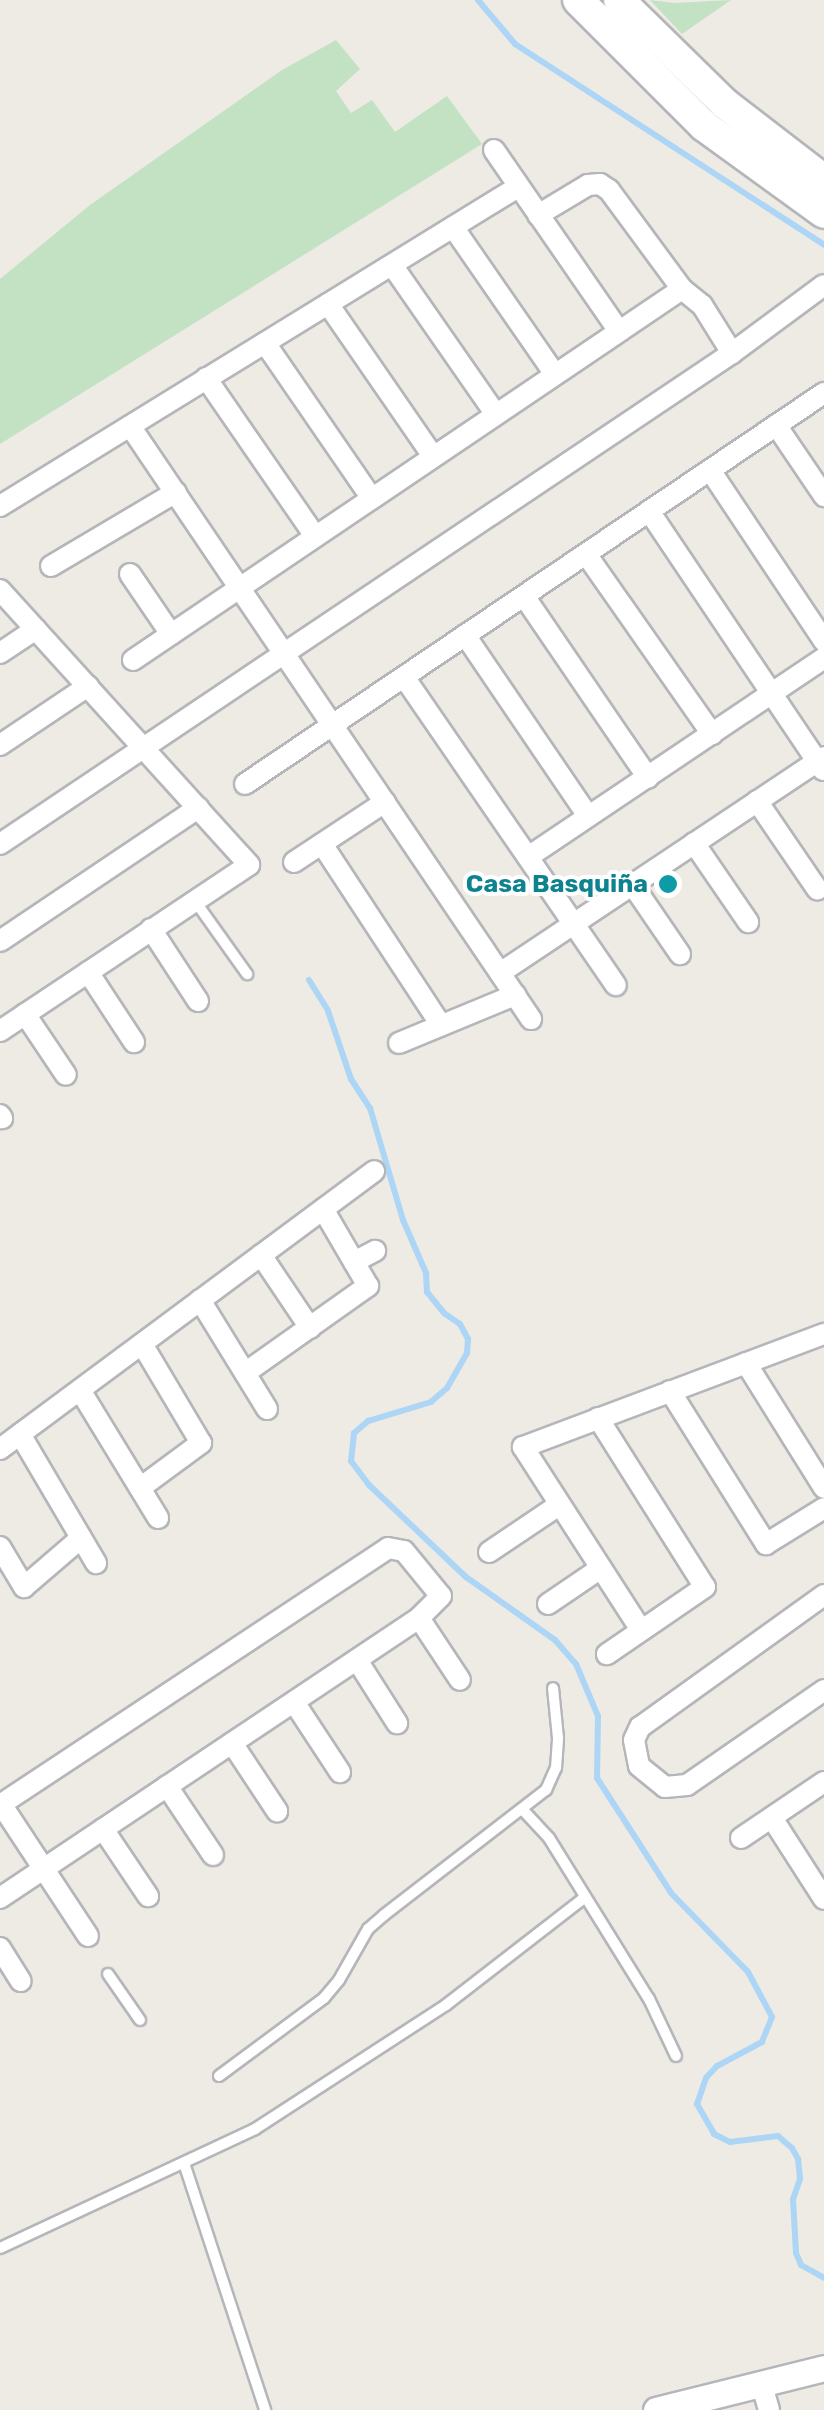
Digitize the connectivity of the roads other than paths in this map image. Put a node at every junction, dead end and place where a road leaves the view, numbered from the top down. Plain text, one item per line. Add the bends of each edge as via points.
1 (578, 0) edge
2 (619, 0) edge
3 (494, 150) dead end
4 (824, 180) edge
5 (518, 187) junction
6 (824, 213) edge
7 (538, 215) junction
8 (453, 227) junction
9 (392, 265) junction
10 (824, 285) edge
11 (682, 288) junction
12 (328, 304) junction
13 (618, 330) junction
14 (264, 343) junction
15 (732, 353) junction
16 (554, 373) junction
17 (206, 378) junction
18 (824, 393) edge
19 (495, 413) junction
20 (776, 425) junction
21 (130, 426) junction
22 (432, 456) junction
23 (710, 470) junction
24 (176, 492) junction
25 (824, 496) edge
26 (371, 497) junction
27 (0, 506) edge
28 (650, 511) junction
29 (315, 536) junction
30 (586, 554) junction
31 (51, 566) dead end
32 (130, 574) dead end
33 (240, 586) junction
34 (0, 590) edge
35 (524, 596) junction
36 (36, 629) junction
37 (171, 634) junction
38 (465, 635) junction
39 (824, 640) edge
40 (0, 653) edge
41 (285, 653) junction
42 (824, 658) edge
43 (133, 660) dead end
44 (404, 677) junction
45 (88, 686) junction
46 (774, 692) junction
47 (334, 724) junction
48 (712, 734) junction
49 (0, 744) edge
50 (144, 748) junction
51 (822, 763) edge
52 (648, 778) junction
53 (245, 784) dead end
54 (757, 801) junction
55 (385, 802) junction
56 (198, 808) junction
57 (588, 816) junction
58 (694, 842) junction
59 (0, 844) edge
60 (322, 844) junction
61 (528, 857) junction
62 (294, 862) dead end
63 (632, 884) junction
64 (817, 888) dead end
65 (195, 900) junction
66 (748, 922) dead end
67 (573, 924) junction
68 (151, 929) junction
69 (0, 941) edge
70 (680, 954) dead end
71 (88, 972) junction
72 (500, 972) junction
73 (247, 974) dead end
74 (616, 986) dead end
75 (516, 995) junction
76 (198, 1001) dead end
77 (26, 1014) junction
78 (531, 1019) dead end
79 (441, 1025) junction
80 (0, 1031) edge
81 (134, 1042) dead end
82 (398, 1043) dead end
83 (66, 1075) dead end
84 (374, 1172) dead end
85 (323, 1209) junction
86 (375, 1250) dead end
87 (262, 1255) junction
88 (354, 1262) junction
89 (200, 1300) junction
90 (310, 1328) junction
91 (824, 1334) edge
92 (142, 1344) junction
93 (746, 1363) junction
94 (245, 1373) junction
95 (80, 1390) junction
96 (670, 1391) junction
97 (266, 1410) dead end
98 (598, 1418) junction
99 (20, 1434) junction
100 (0, 1450) edge
101 (140, 1488) junction
102 (824, 1488) edge
103 (559, 1505) junction
104 (824, 1508) edge
105 (158, 1518) dead end
106 (81, 1538) junction
107 (0, 1547) edge
108 (489, 1552) dead end
109 (96, 1563) dead end
110 (601, 1568) junction
111 (824, 1595) edge
112 (548, 1604) dead end
113 (419, 1618) junction
114 (641, 1630) junction
115 (607, 1654) dead end
116 (356, 1660) junction
117 (460, 1680) dead end
118 (553, 1688) dead end
119 (824, 1690) edge
120 (294, 1702) junction
121 (397, 1723) dead end
122 (232, 1742) junction
123 (340, 1772) dead end
124 (824, 1782) edge
125 (167, 1786) junction
126 (0, 1804) edge
127 (523, 1810) junction
128 (277, 1811) dead end
129 (772, 1818) junction
130 (103, 1829) junction
131 (741, 1838) dead end
132 (213, 1856) dead end
133 (44, 1869) junction
134 (820, 1885) edge
135 (148, 1896) dead end
136 (0, 1898) edge
137 (584, 1898) junction
138 (88, 1936) dead end
139 (0, 1948) edge
140 (108, 1974) dead end
141 (21, 1980) dead end
142 (140, 2020) dead end
143 (676, 2056) dead end
144 (219, 2076) dead end
145 (184, 2163) junction
146 (0, 2248) edge
147 (824, 2368) edge
148 (761, 2382) junction
149 (688, 2406) edge
150 (265, 2410) edge
151 (656, 2410) edge
152 (770, 2410) edge

1 - 6 main road via 704,126
2 - 4 main road via 724,102
3 - 5 street
5 - 7 street
5 - 8 street
7 - 11 street via 600,184
7 - 13 street
8 - 9 street
8 - 16 street
9 - 12 street
9 - 19 street
10 - 15 street
11 - 13 street
11 - 15 street via 702,305
12 - 14 street
12 - 22 street
13 - 16 street
14 - 17 street
14 - 26 street
15 - 41 street
16 - 19 street
17 - 21 street
17 - 29 street
18 - 20 street
19 - 22 street
20 - 23 street
20 - 25 street
21 - 24 street
21 - 27 street
22 - 26 street
23 - 28 street
23 - 39 street
24 - 31 street
24 - 33 street
26 - 29 street
28 - 30 street
28 - 46 street
29 - 33 street
30 - 35 street
30 - 48 street
32 - 37 street
33 - 37 street
33 - 41 street
34 - 36 street
35 - 38 street
35 - 52 street
36 - 40 street
36 - 45 street
37 - 43 street
38 - 44 street
38 - 57 street
41 - 47 street
41 - 50 street
42 - 46 street
44 - 47 street
44 - 61 street
45 - 49 street
45 - 50 street
46 - 48 street
46 - 51 street
47 - 53 street
47 - 55 street
48 - 52 street
50 - 56 street
50 - 59 street
51 - 54 street
52 - 57 street
54 - 58 street
54 - 64 street
55 - 60 street
55 - 72 street
56 - 65 street via 248,865
56 - 69 street
57 - 61 street
58 - 63 street
58 - 66 street
60 - 62 street
60 - 79 street
61 - 67 street
63 - 67 street
63 - 70 street
65 - 68 street
65 - 73 lane
67 - 72 street
67 - 74 street
68 - 71 street
68 - 76 street
71 - 77 street
71 - 81 street
72 - 75 street
75 - 78 street
75 - 79 street
77 - 80 street
77 - 83 street
79 - 82 street
84 - 85 street
85 - 87 street
85 - 88 street
86 - 88 street
87 - 89 street
87 - 90 street
88 - 90 street via 368,1286
89 - 92 street
89 - 94 street
90 - 94 street
91 - 93 street
92 - 95 street
92 - 101 street via 200,1442
93 - 96 street
93 - 102 street
94 - 97 street
95 - 99 street
95 - 101 street
96 - 98 street
96 - 104 street via 766,1544
98 - 103 street via 523,1446
98 - 114 street via 705,1587
99 - 100 street
99 - 106 street
101 - 105 street
103 - 108 street
103 - 110 street
106 - 107 street via 24,1587
106 - 109 street
110 - 112 street
110 - 114 street
111 - 119 street via 640,1727 634,1740 640,1766 666,1787 687,1785
113 - 116 street
113 - 117 street
113 - 126 street via 441,1596 404,1551 388,1548
114 - 115 street
116 - 120 street
116 - 121 street
118 - 127 lane via 556,1768 546,1790
120 - 122 street
120 - 123 street
122 - 125 street
122 - 128 street
124 - 129 street
125 - 130 street
125 - 132 street
126 - 133 street
127 - 137 lane via 549,1838
127 - 144 lane via 368,1929 324,1998
129 - 131 street
129 - 134 street
130 - 133 street
130 - 135 street
133 - 136 street
133 - 138 street
137 - 143 lane via 650,1999
137 - 145 lane via 446,2005 256,2128
139 - 141 street
140 - 142 lane
145 - 146 lane
145 - 150 lane
147 - 148 street
148 - 149 street
148 - 152 street
149 - 151 street

